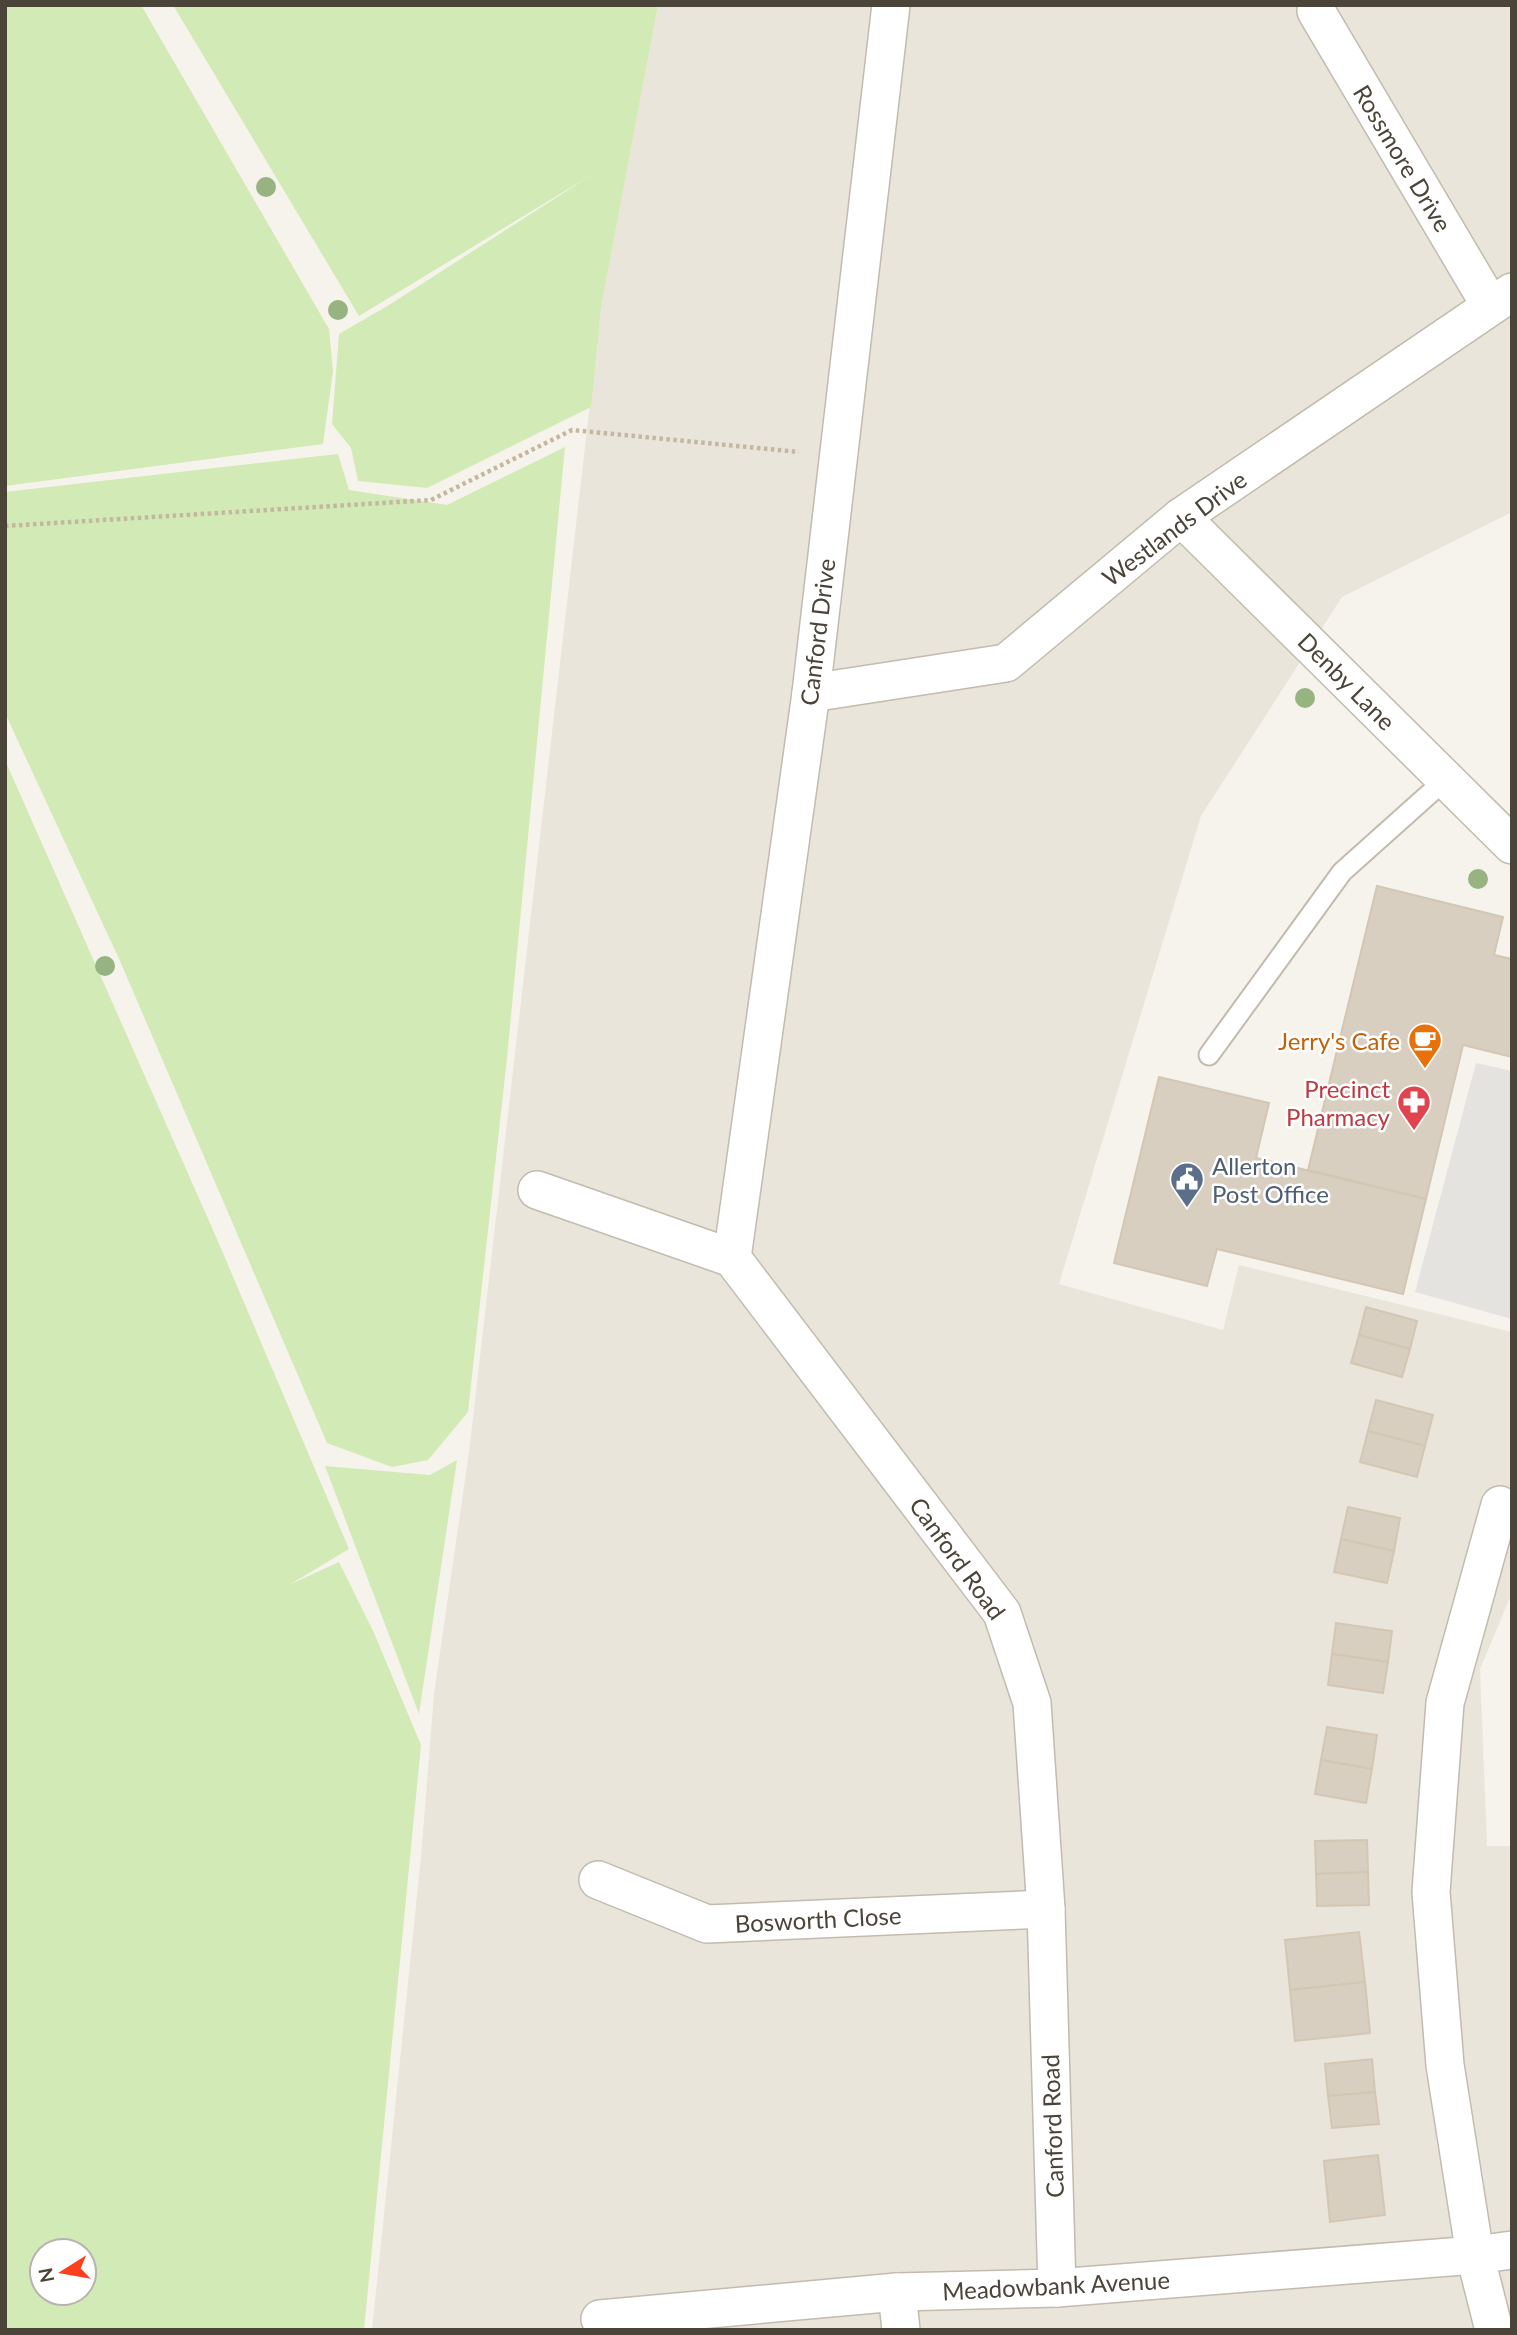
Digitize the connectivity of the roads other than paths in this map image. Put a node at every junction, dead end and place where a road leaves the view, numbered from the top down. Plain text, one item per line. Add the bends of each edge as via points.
1 (891, 5) edge
2 (1316, 11) dead end
3 (1501, 298) edge
4 (1181, 517) junction
5 (811, 693) junction
6 (1446, 779) junction
7 (1512, 845) edge
8 (1209, 1055) dead end
9 (537, 1190) dead end
10 (732, 1258) junction
11 (1506, 1503) edge
12 (598, 1880) dead end
13 (1046, 1909) junction
14 (1512, 2250) edge
15 (1475, 2255) junction
16 (1057, 2288) junction
17 (897, 2292) junction
18 (600, 2319) dead end
19 (901, 2330) edge
20 (1494, 2330) edge

1 - 5 street, Canford Drive
2 - 3 street, Rossmore Drive
3 - 4 street, Westlands Drive
4 - 5 street, Westlands Drive via 1006,663
4 - 6 street, Denby Lane
5 - 10 street, Canford Drive
6 - 7 street, Denby Lane
6 - 8 lane via 1342,872
9 - 10 street
10 - 13 street, Canford Road via 1002,1613 1032,1703
11 - 15 street via 1445,1703 1432,1892 1445,2065
12 - 13 street, Bosworth Close via 707,1924
13 - 16 street, Canford Road
14 - 15 street, Meadowbank Avenue
15 - 16 street, Meadowbank Avenue
15 - 20 street
16 - 17 street, Meadowbank Avenue
17 - 18 street, Meadowbank Avenue
17 - 19 street

